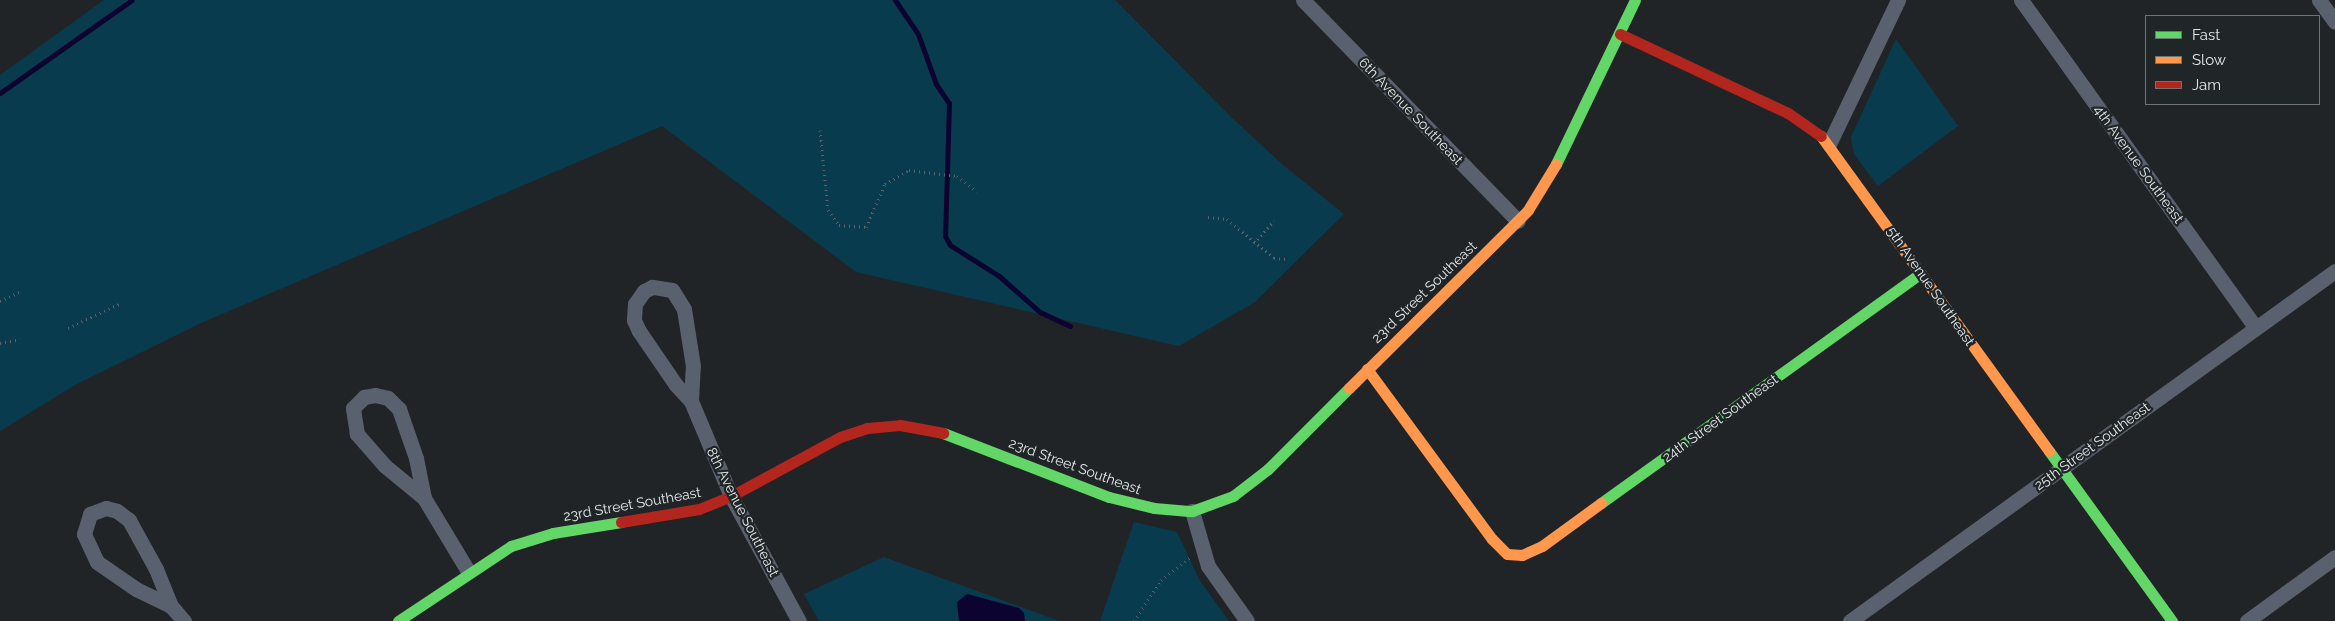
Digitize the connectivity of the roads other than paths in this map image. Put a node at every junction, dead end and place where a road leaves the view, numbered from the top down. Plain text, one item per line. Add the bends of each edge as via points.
1 (1303, 0) edge
2 (1898, 0) edge
3 (2021, 0) edge
4 (2320, 0) edge
5 (1629, 2) edge
6 (2335, 22) edge
7 (1620, 34) junction
8 (1829, 144) junction
9 (1518, 221) junction
10 (2335, 271) edge
11 (1921, 273) junction
12 (2256, 328) junction
13 (1367, 370) junction
14 (691, 401) junction
15 (2060, 469) junction
16 (731, 496) junction
17 (424, 498) junction
18 (1192, 511) junction
19 (2335, 557) edge
20 (468, 571) junction
21 (171, 606) junction
22 (184, 621) edge
23 (398, 621) edge
24 (799, 621) edge
25 (1246, 621) edge
26 (1850, 621) edge
27 (2172, 621) edge
28 (2247, 621) edge

1 - 9 street, 6th Avenue Southeast
2 - 8 street
3 - 12 street, 4th Avenue Southeast
4 - 6 street
5 - 7 street, 23rd Street Southeast
7 - 8 street, 5th Avenue Southeast via 1788,113 1812,128
7 - 9 street, 23rd Street Southeast via 1544,188
8 - 11 street, 5th Avenue Southeast
9 - 13 street, 23rd Street Southeast
10 - 12 street, 25th Street Southeast
11 - 13 street, 24th Street Southeast via 1542,546 1516,556 1507,554 1492,539
11 - 15 street, 5th Avenue Southeast
12 - 15 street, 25th Street Southeast
13 - 18 street, 23rd Street Southeast via 1257,479 1225,500
14 - 14 street, 8th Avenue Southeast via 661,365 634,320 635,304 644,291 652,287 672,290 682,303 692,366
14 - 16 street, 8th Avenue Southeast
15 - 26 street, 25th Street Southeast
15 - 27 street, 5th Avenue Southeast
16 - 18 street, 23rd Street Southeast via 846,434 900,425 954,436 1126,502
16 - 20 street, 23rd Street Southeast via 688,512 526,540
16 - 24 street, 8th Avenue Southeast
17 - 17 street via 385,466 357,434 353,408 364,397 388,398 399,409 416,458
17 - 20 street
18 - 25 street via 1201,551 1216,579
19 - 28 street
20 - 23 street, 23rd Street Southeast
21 - 21 street via 156,569 129,520 106,508 90,514 84,534 97,562 136,589
21 - 22 street

